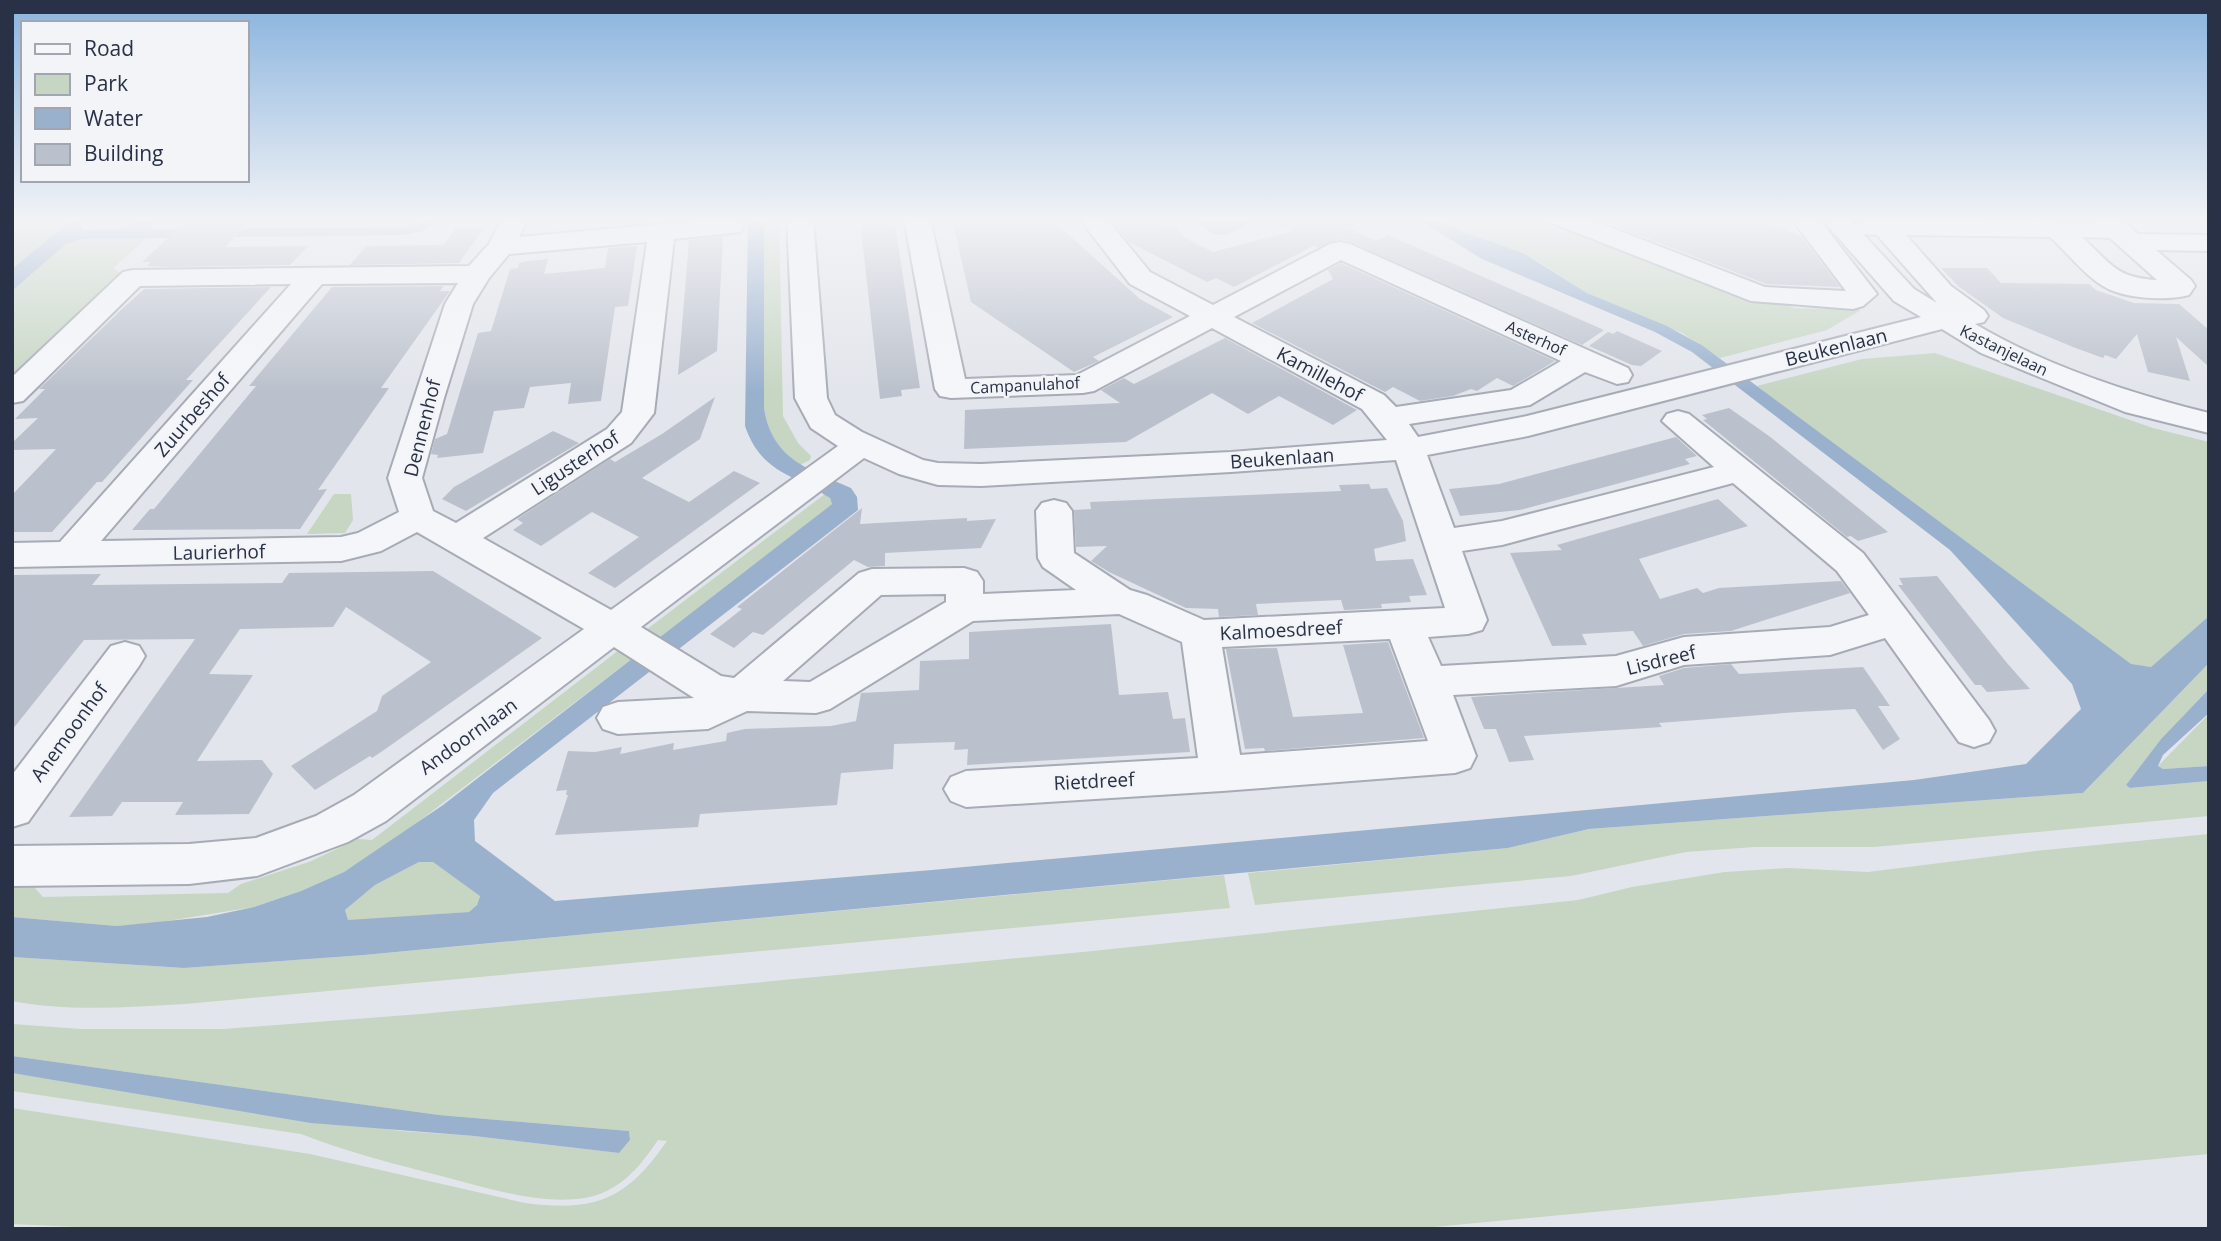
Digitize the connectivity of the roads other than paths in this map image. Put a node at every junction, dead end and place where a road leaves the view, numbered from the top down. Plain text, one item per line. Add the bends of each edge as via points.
1 (314, 276) junction
2 (321, 276) edge
3 (476, 276) edge
4 (656, 276) edge
5 (804, 276) edge
6 (929, 276) edge
7 (1138, 276) edge
8 (1292, 276) edge
9 (1397, 276) edge
10 (1709, 276) edge
11 (1853, 276) edge
12 (1883, 276) edge
13 (1927, 276) edge
14 (2108, 276) edge
15 (2169, 276) edge
16 (1216, 317) junction
17 (1944, 320) junction
18 (1584, 360) junction
19 (1617, 375) dead end
20 (12, 394) edge
21 (2209, 395) edge
22 (1390, 417) junction
23 (1678, 421) dead end
24 (2209, 423) edge
25 (862, 444) junction
26 (1408, 449) junction
27 (1740, 471) junction
28 (1054, 511) dead end
29 (418, 517) junction
30 (458, 538) junction
31 (1443, 542) junction
32 (70, 554) junction
33 (12, 555) edge
34 (1119, 601) junction
35 (965, 608) junction
36 (1892, 622) junction
37 (1404, 625) junction
38 (1200, 634) junction
39 (638, 645) junction
40 (125, 656) dead end
41 (1427, 681) junction
42 (741, 695) junction
43 (618, 718) dead end
44 (1974, 731) dead end
45 (1222, 774) junction
46 (966, 789) dead end
47 (12, 809) edge
48 (12, 866) edge

1 - 2 street
1 - 20 street via 133,278
1 - 32 street, Zuurbeshof
3 - 29 street, Dennenhof via 460,304 405,478
4 - 30 street, Ligusterhof via 638,413 631,425
5 - 25 street, Beukenlaan via 811,398 822,421
6 - 16 street, Campanulahof via 951,389 1083,384
7 - 16 street, Kamillehof
8 - 16 street, Asterhof
9 - 18 street, Asterhof
10 - 11 street via 1761,295 1853,300 1863,294
12 - 17 street, Kastanjelaan
13 - 21 street, Kastanjelaan via 1978,318 2035,345 2140,384
14 - 15 street via 2130,287 2179,289
16 - 22 street, Kamillehof via 1373,402
17 - 24 street, Kastanjelaan via 2066,379 2136,405
17 - 26 street, Beukenlaan via 1528,426
18 - 19 street, Asterhof
18 - 22 street via 1518,398
22 - 26 street, Kamillehof
23 - 27 street
25 - 26 street, Beukenlaan via 938,474 982,475
25 - 39 street, Andoornlaan via 814,480
26 - 31 street
27 - 31 street via 1503,533
27 - 36 street via 1850,562
28 - 34 street, Kalmoesdreef via 1056,558
29 - 30 street
29 - 32 street, Laurierhof via 368,543 341,549
30 - 39 street
31 - 37 street via 1468,620
32 - 33 street, Laurierhof
34 - 35 street
34 - 38 street, Kalmoesdreef
35 - 42 street via 816,698
35 - 42 street via 964,580 872,582
36 - 41 street, Lisdreef via 1830,641 1684,651 1616,671
36 - 44 street
37 - 38 street, Kalmoesdreef
37 - 41 street
38 - 45 street
39 - 42 street via 711,689
39 - 48 street, Andoornlaan via 370,808 332,829 257,858 189,864
40 - 47 street, Anemoonhof
41 - 45 street, Rietdreef via 1455,756
42 - 43 street via 708,713
45 - 46 street, Rietdreef

